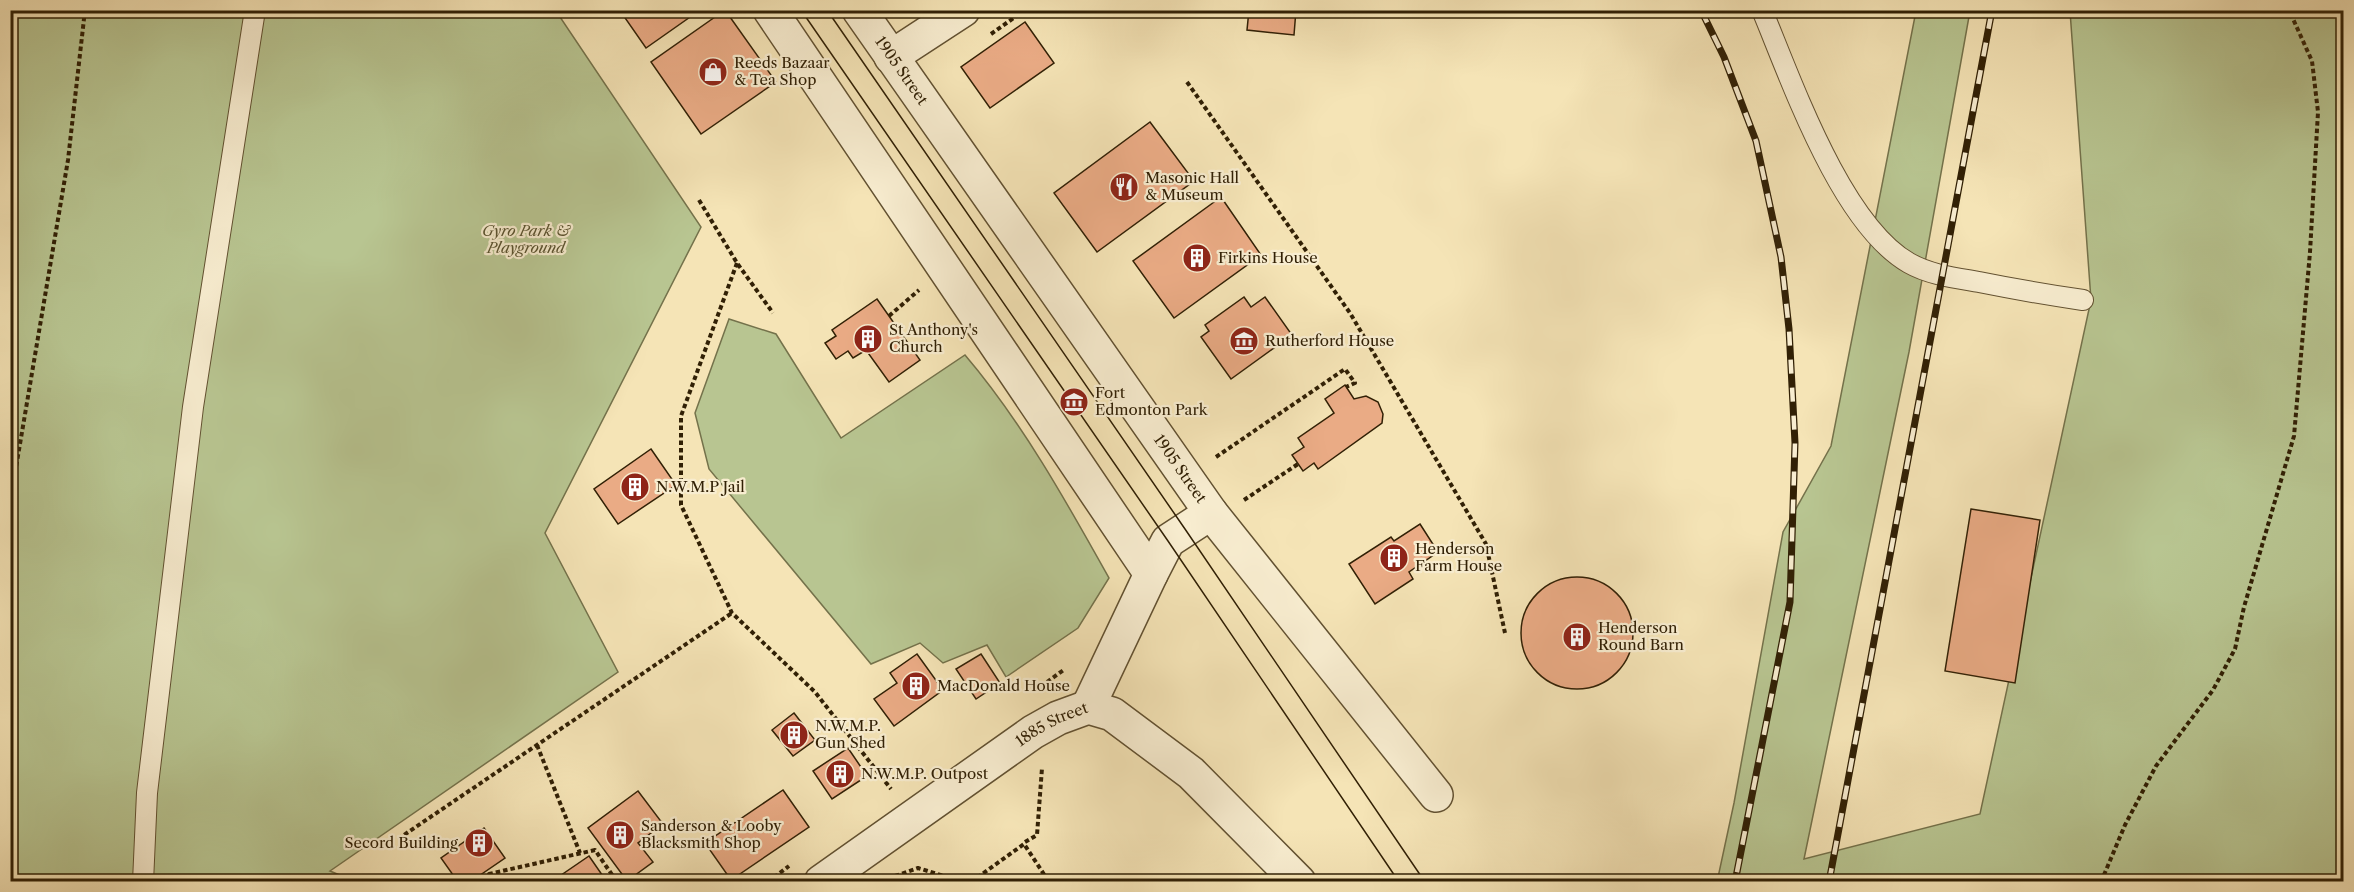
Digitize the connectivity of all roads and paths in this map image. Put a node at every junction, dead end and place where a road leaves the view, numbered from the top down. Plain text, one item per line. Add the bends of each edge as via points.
1 (85, 10) edge
2 (255, 10) edge
3 (770, 10) edge
4 (859, 10) edge
5 (963, 10) edge
6 (1762, 10) edge
7 (2289, 10) edge
8 (891, 57) junction
9 (1187, 82) dead end
10 (699, 200) dead end
11 (737, 263) junction
12 (920, 289) dead end
13 (2082, 300) dead end
14 (773, 313) dead end
15 (889, 315) dead end
16 (1346, 387) dead end
17 (1215, 457) dead end
18 (1298, 464) dead end
19 (1243, 500) dead end
20 (10, 503) edge
21 (1211, 513) junction
22 (1150, 574) junction
23 (732, 613) junction
24 (1505, 633) dead end
25 (1073, 664) dead end
26 (1044, 684) dead end
27 (1088, 707) junction
28 (1046, 724) junction
29 (537, 746) junction
30 (893, 792) dead end
31 (1436, 795) dead end
32 (398, 839) dead end
33 (1025, 842) dead end
34 (580, 853) junction
35 (809, 871) edge
36 (143, 882) edge
37 (490, 882) edge
38 (617, 882) edge
39 (768, 882) edge
40 (887, 882) edge
41 (963, 882) edge
42 (971, 882) edge
43 (1049, 882) edge
44 (1299, 882) edge
45 (2101, 882) edge

1 - 20 path via 68,160
2 - 36 lane via 193,407 147,793
3 - 22 street
4 - 8 street, 1905 Street
5 - 8 street
6 - 13 lane via 1831,167 1851,201 1891,250 1910,264 1944,275
7 - 45 path via 2312,61 2318,112 2294,436 2235,649 2213,690 2156,766
8 - 21 street, 1905 Street
9 - 24 path via 1350,313 1486,544
10 - 11 path
11 - 14 path
11 - 23 path via 681,416 681,505
12 - 15 path
16 - 17 path via 1355,383 1345,369
18 - 19 path
21 - 22 street via 1168,541
21 - 31 street, 1905 Street
22 - 27 street
23 - 29 path
23 - 30 path via 815,692
25 - 26 path
27 - 28 street, 1885 Street
27 - 44 street, 1885 Street via 1112,714 1191,773
28 - 33 path via 1037,835
28 - 35 street, 1885 Street
29 - 32 path
29 - 34 path
34 - 37 path via 489,874
34 - 38 path via 595,850
35 - 39 path
40 - 41 path via 918,868
42 - 43 path via 1024,844

